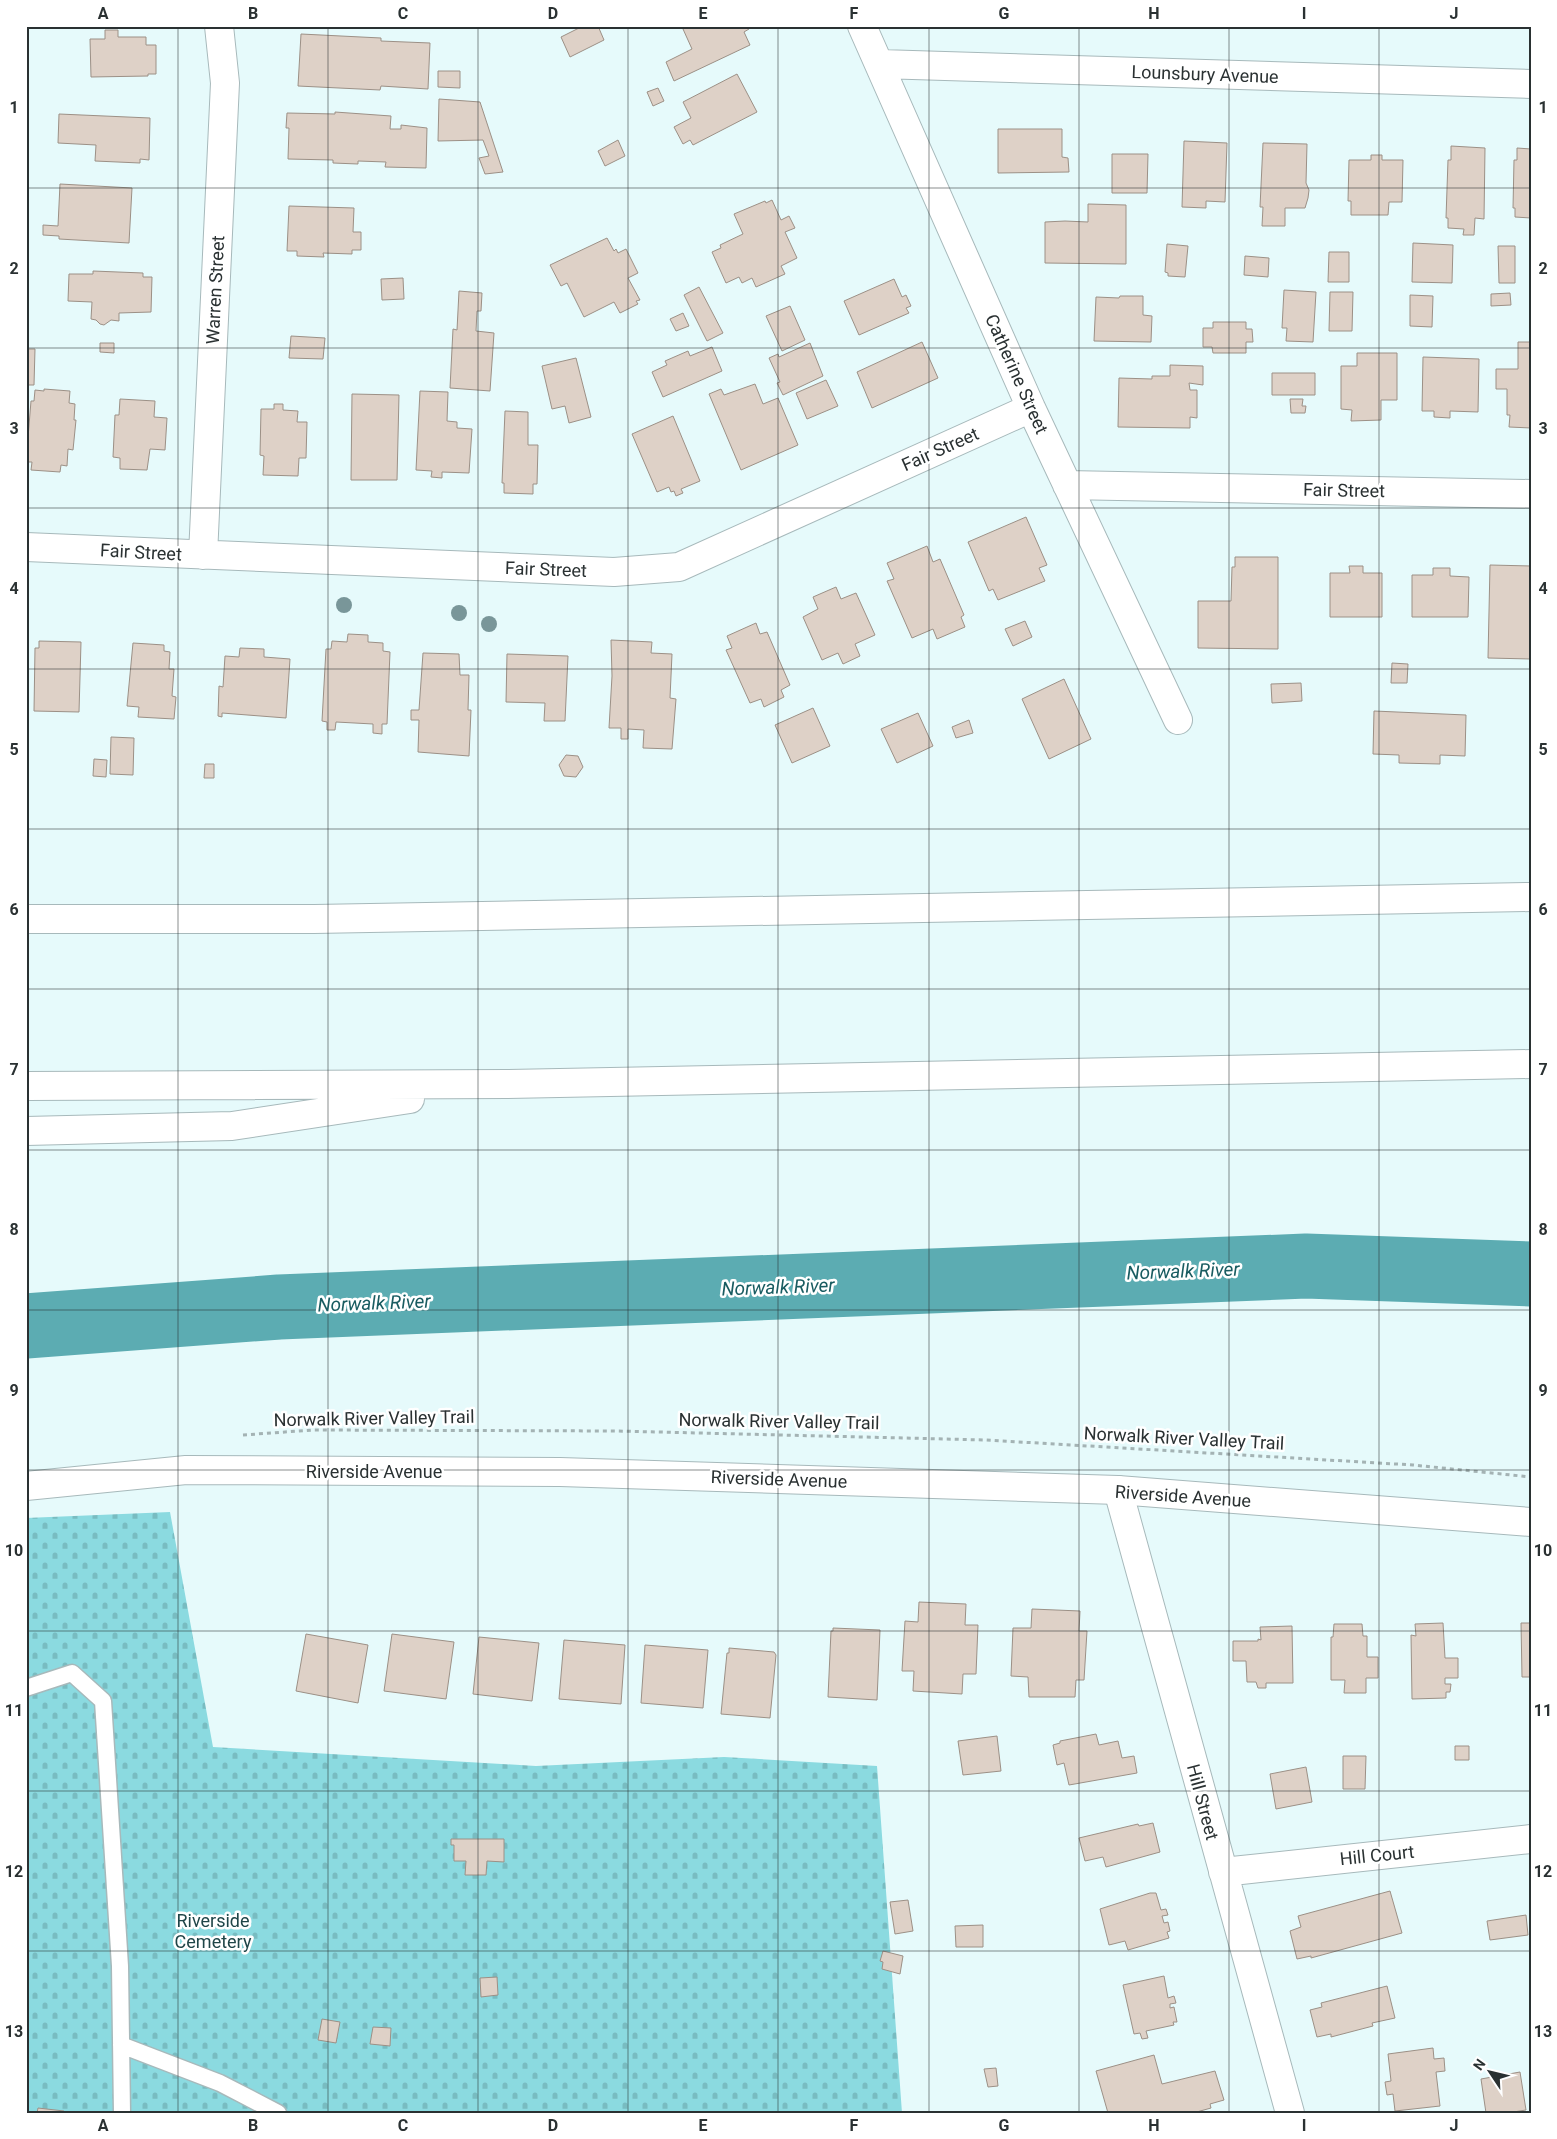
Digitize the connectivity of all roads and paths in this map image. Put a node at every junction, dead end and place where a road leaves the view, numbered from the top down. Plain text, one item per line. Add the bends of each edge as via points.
1 (219, 26) edge
2 (862, 26) edge
3 (880, 64) junction
4 (1531, 84) edge
5 (1032, 408) junction
6 (1067, 485) junction
7 (1531, 494) edge
8 (26, 546) edge
9 (203, 554) junction
10 (1178, 720) dead end
11 (1531, 897) edge
12 (26, 918) edge
13 (1531, 1064) edge
14 (508, 1084) junction
15 (26, 1086) edge
16 (26, 1131) edge
17 (234, 1436) dead end
18 (1531, 1477) edge
19 (26, 1486) edge
20 (1118, 1490) junction
21 (1531, 1522) edge
22 (26, 1688) edge
23 (1531, 1839) edge
24 (1223, 1872) junction
25 (121, 2045) junction
26 (122, 2113) edge
27 (278, 2113) edge
28 (1290, 2113) edge

1 - 9 main road, Warren Street via 225,83
2 - 3 main road, Catherine Street
3 - 4 main road, Lounsbury Avenue
3 - 5 main road, Catherine Street
5 - 6 main road, Catherine Street
5 - 9 main road, Fair Street via 680,567 614,572
6 - 7 main road, Fair Street
6 - 10 main road, Catherine Street
8 - 9 main road, Fair Street
11 - 12 main road via 323,919
13 - 14 main road
14 - 15 main road
14 - 16 main road via 232,1126
17 - 18 path, Norwalk River Valley Trail via 314,1430 597,1431 986,1440 1413,1465
19 - 20 main road, Riverside Avenue via 186,1470 255,1470 560,1472
20 - 21 main road, Riverside Avenue
20 - 24 main road, Hill Street
22 - 25 lane via 72,1673 103,1701 120,1966
23 - 24 main road, Hill Court
24 - 28 main road, Hill Street
25 - 26 lane
25 - 27 lane via 220,2083

